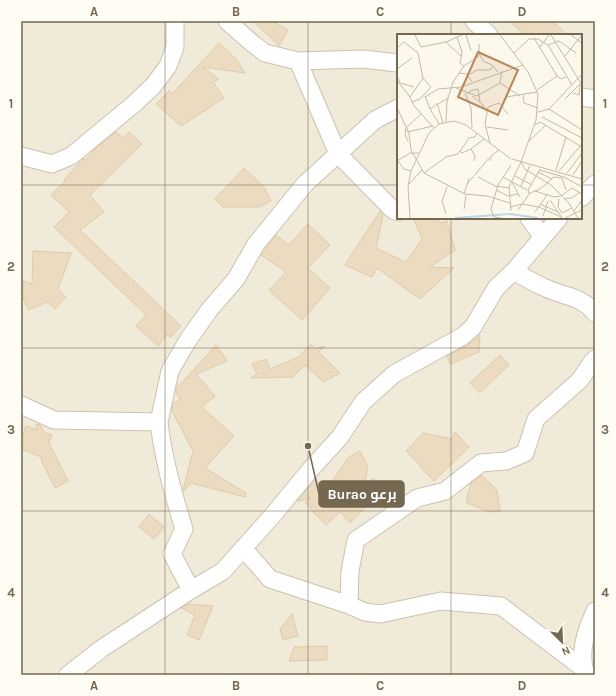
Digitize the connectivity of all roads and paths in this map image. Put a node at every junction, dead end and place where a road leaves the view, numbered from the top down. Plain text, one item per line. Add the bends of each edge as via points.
1 (175, 21) edge
2 (227, 21) edge
3 (474, 21) edge
4 (488, 34) edge
5 (298, 61) junction
6 (397, 63) edge
7 (582, 97) edge
8 (595, 99) edge
9 (397, 109) edge
10 (338, 154) junction
11 (21, 156) edge
12 (595, 184) edge
13 (582, 197) edge
14 (397, 212) edge
15 (530, 219) edge
16 (557, 219) edge
17 (542, 236) junction
18 (514, 271) junction
19 (595, 313) edge
20 (595, 359) edge
21 (21, 405) edge
22 (159, 422) junction
23 (243, 548) junction
24 (191, 590) junction
25 (349, 605) junction
26 (595, 611) edge
27 (585, 672) edge
28 (68, 675) edge

1 - 11 street via 175,47 168,66 153,86 134,104 71,156 52,164
2 - 5 street via 266,53
3 - 4 street
5 - 6 street via 363,59
5 - 10 street
7 - 8 street
9 - 10 street via 375,120
10 - 14 street
10 - 22 street via 304,184 256,244 236,279 188,340 170,370
12 - 13 street
15 - 17 street
16 - 17 street
17 - 18 street
18 - 19 street via 549,289 578,298
18 - 23 street via 496,288 473,327 463,336 394,374 363,402 340,437
20 - 25 street via 580,380 536,419 525,453 506,461 481,463 445,491 417,498 356,540 350,571
21 - 22 street via 54,420
22 - 24 street via 173,493 184,529 172,554
23 - 24 street via 223,571
23 - 25 street via 270,579
24 - 28 street via 101,649
25 - 27 street via 365,612 380,614 441,601 501,606
26 - 27 street via 582,647

